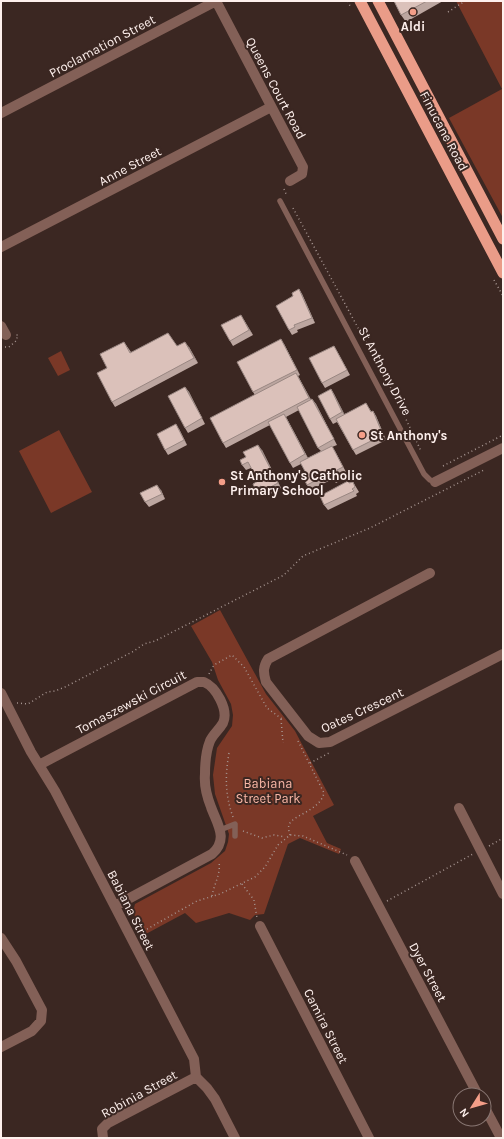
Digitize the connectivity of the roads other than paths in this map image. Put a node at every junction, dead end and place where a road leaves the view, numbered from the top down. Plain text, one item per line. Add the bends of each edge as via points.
1 (216, 1) edge
2 (360, 1) edge
3 (378, 1) edge
4 (271, 107) junction
5 (1, 113) edge
6 (286, 183) road end
7 (280, 201) dead end
8 (503, 239) edge
9 (1, 247) edge
10 (503, 273) edge
11 (503, 448) edge
12 (435, 482) joint
13 (430, 573) dead end
14 (503, 654) edge
15 (1, 693) edge
16 (39, 765) junction
17 (459, 808) dead end
18 (220, 830) junction
19 (235, 836) dead end
20 (355, 861) road end
21 (503, 894) edge
22 (115, 906) junction
23 (260, 926) road end
24 (1, 938) edge
25 (1, 1047) edge
26 (196, 1077) junction
27 (474, 1087) edge
28 (492, 1121) edge
29 (103, 1138) edge
30 (235, 1138) edge
31 (369, 1138) edge
32 (501, 1138) edge

1 - 4 street, Queens Court Road
1 - 5 street, Proclamation Street
2 - 10 highway, Finucane Road
3 - 8 highway, Finucane Road
4 - 6 street, Queens Court Road via 304,167 302,174
4 - 9 street, Anne Street
7 - 12 lane, St Anthony Drive via 424,474
11 - 12 street, St Anthony Drive
13 - 14 street, Oates Crescent via 268,659 263,673 266,682 308,736 319,743 330,742
15 - 16 street, Babiana Street
16 - 18 street, Tomaszewski Circuit via 197,682 206,683 214,689 224,708 225,716 210,742 205,775 210,806
16 - 22 street, Babiana Street
17 - 21 street
18 - 19 lane via 235,824
18 - 22 street via 220,843 213,853
20 - 27 street, Dyer Street
22 - 26 street, Babiana Street via 194,1059
23 - 31 street, Camira Street
24 - 25 street via 42,1010 41,1021 32,1031
26 - 29 street, Robinia Street via 108,1123 102,1129
26 - 30 street via 215,1099
28 - 32 street

